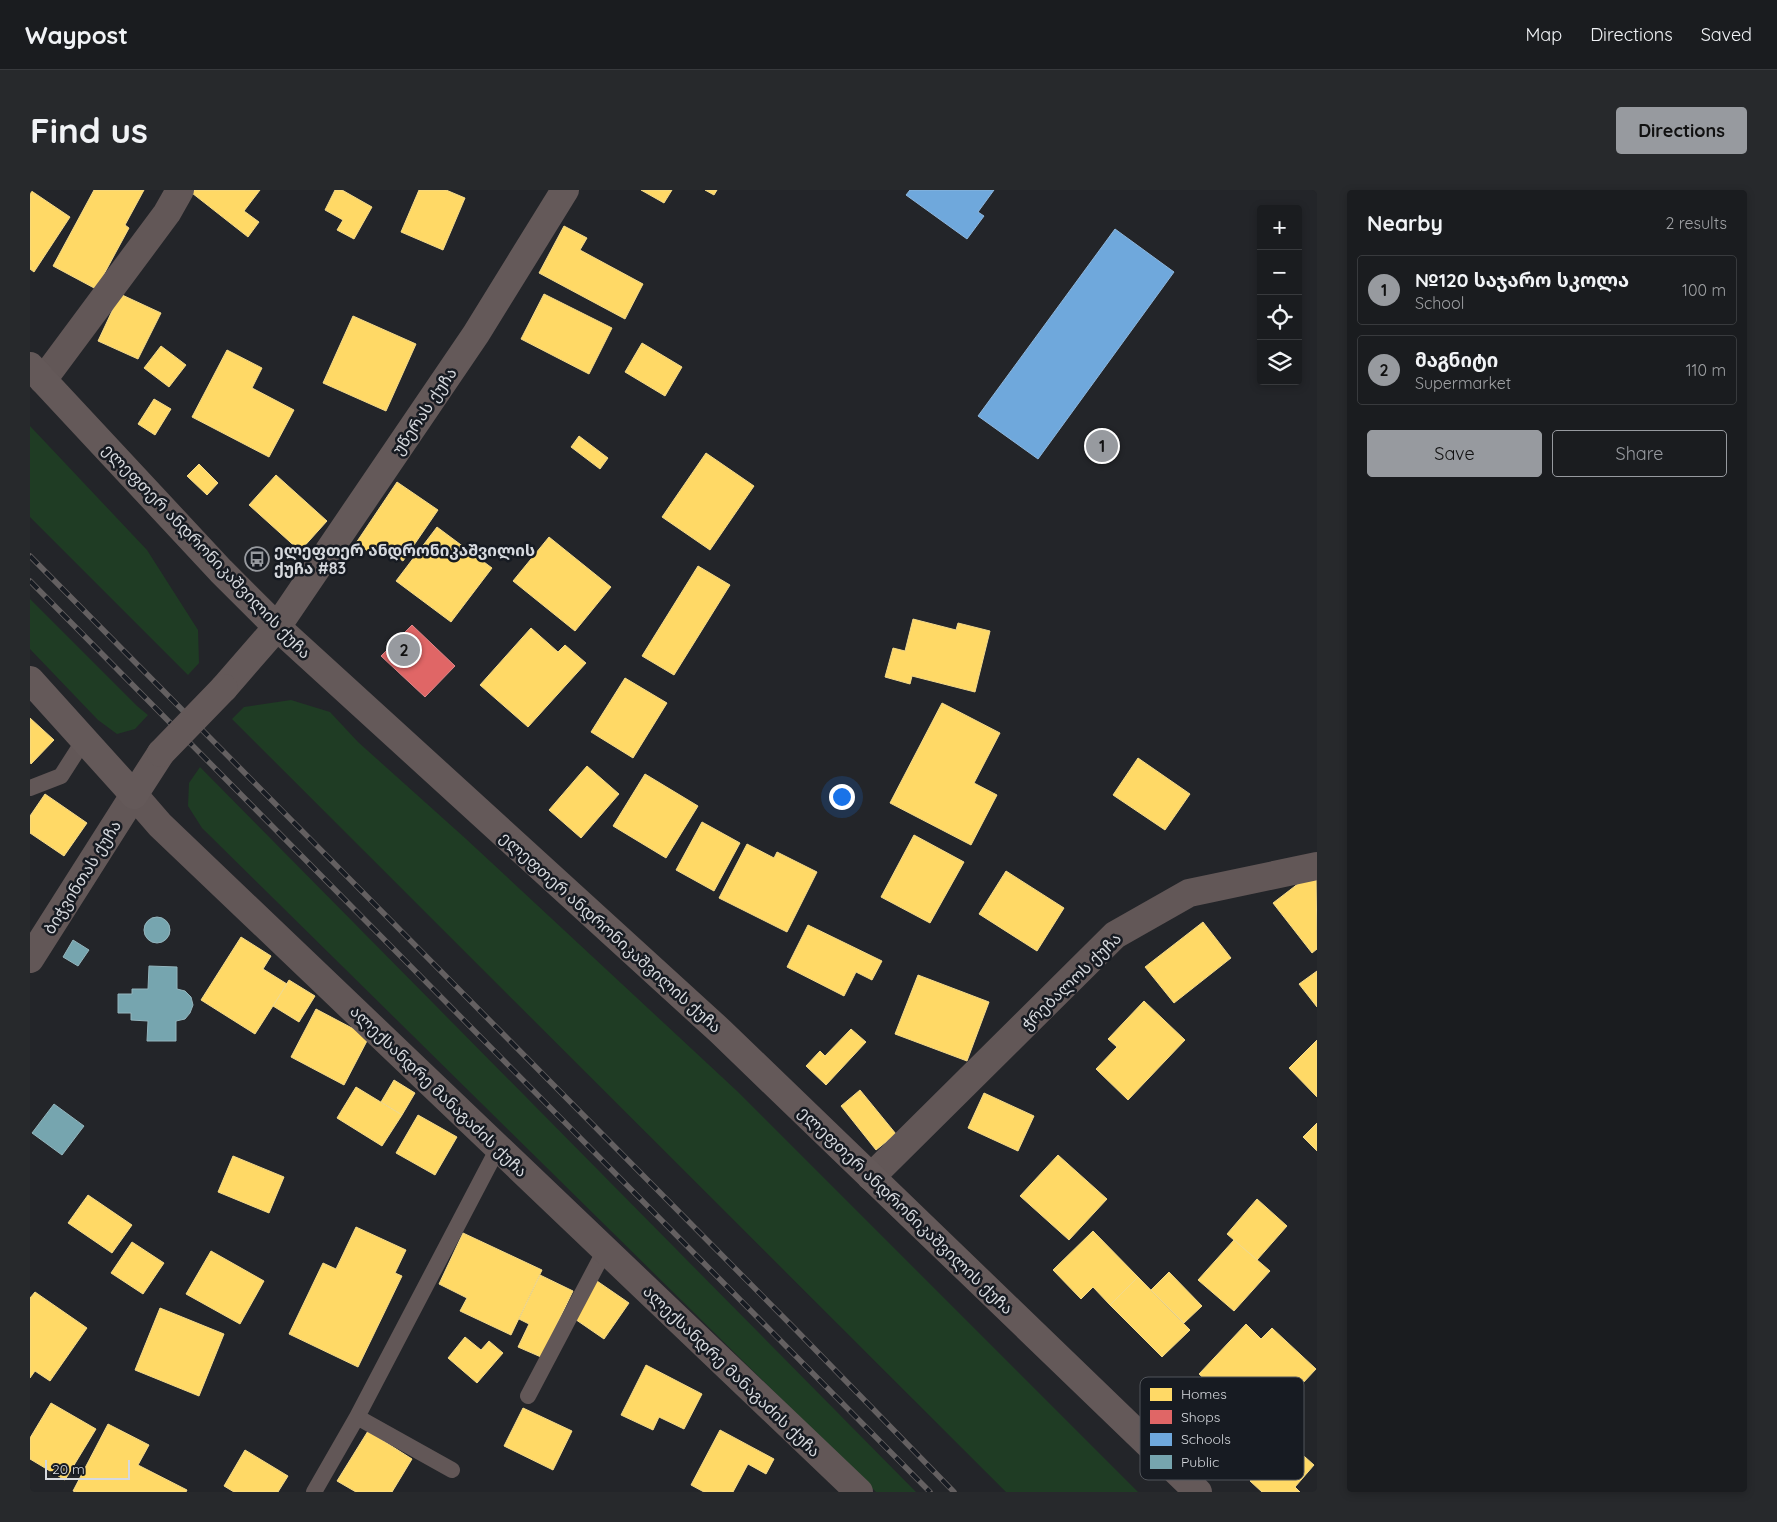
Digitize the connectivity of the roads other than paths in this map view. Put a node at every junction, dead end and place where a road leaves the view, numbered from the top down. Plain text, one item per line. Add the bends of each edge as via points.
1 (180, 190) edge
2 (565, 190) edge
3 (36, 373) edge
4 (277, 627) junction
5 (30, 680) edge
6 (84, 740) junction
7 (30, 788) edge
8 (134, 795) junction
9 (1317, 866) edge
10 (30, 959) edge
11 (498, 1148) junction
12 (872, 1177) junction
13 (605, 1250) junction
14 (528, 1396) dead end
15 (357, 1417) junction
16 (1140, 1436) edge
17 (452, 1470) dead end
18 (1186, 1480) edge
19 (314, 1492) edge
20 (859, 1492) edge
21 (1198, 1492) edge

1 - 3 street via 166,213
2 - 4 main road, უწერას ქუჩა via 476,334
3 - 4 main road, ელეფთერ ანდრონიკაშვილის ქუჩა
4 - 8 main road, უწერას ქუჩა, bridge via 161,753
4 - 12 main road, ელეფთერ ანდრონიკაშვილის ქუჩა via 720,1031
5 - 6 main road, ალექსანდრე მანაგაძის ქუჩა
6 - 7 lane via 61,776
6 - 8 main road, ალექსანდრე მანაგაძის ქუჩა
8 - 10 street, ბიჭვინთას ქუჩა
8 - 11 street, ალექსანდრე მანაგაძის ქუჩა via 160,825
9 - 12 street, ჭრებალოს ქუჩა via 1189,893 1115,935
11 - 13 street, ალექსანდრე მანაგაძის ქუჩა
11 - 15 lane
12 - 16 main road, ელეფთერ ანდრონიკაშვილის ქუჩა
13 - 14 lane
13 - 20 street, ალექსანდრე მანაგაძის ქუჩა
15 - 17 lane
15 - 19 lane
18 - 21 main road, ელეფთერ ანდრონიკაშვილის ქუჩა

